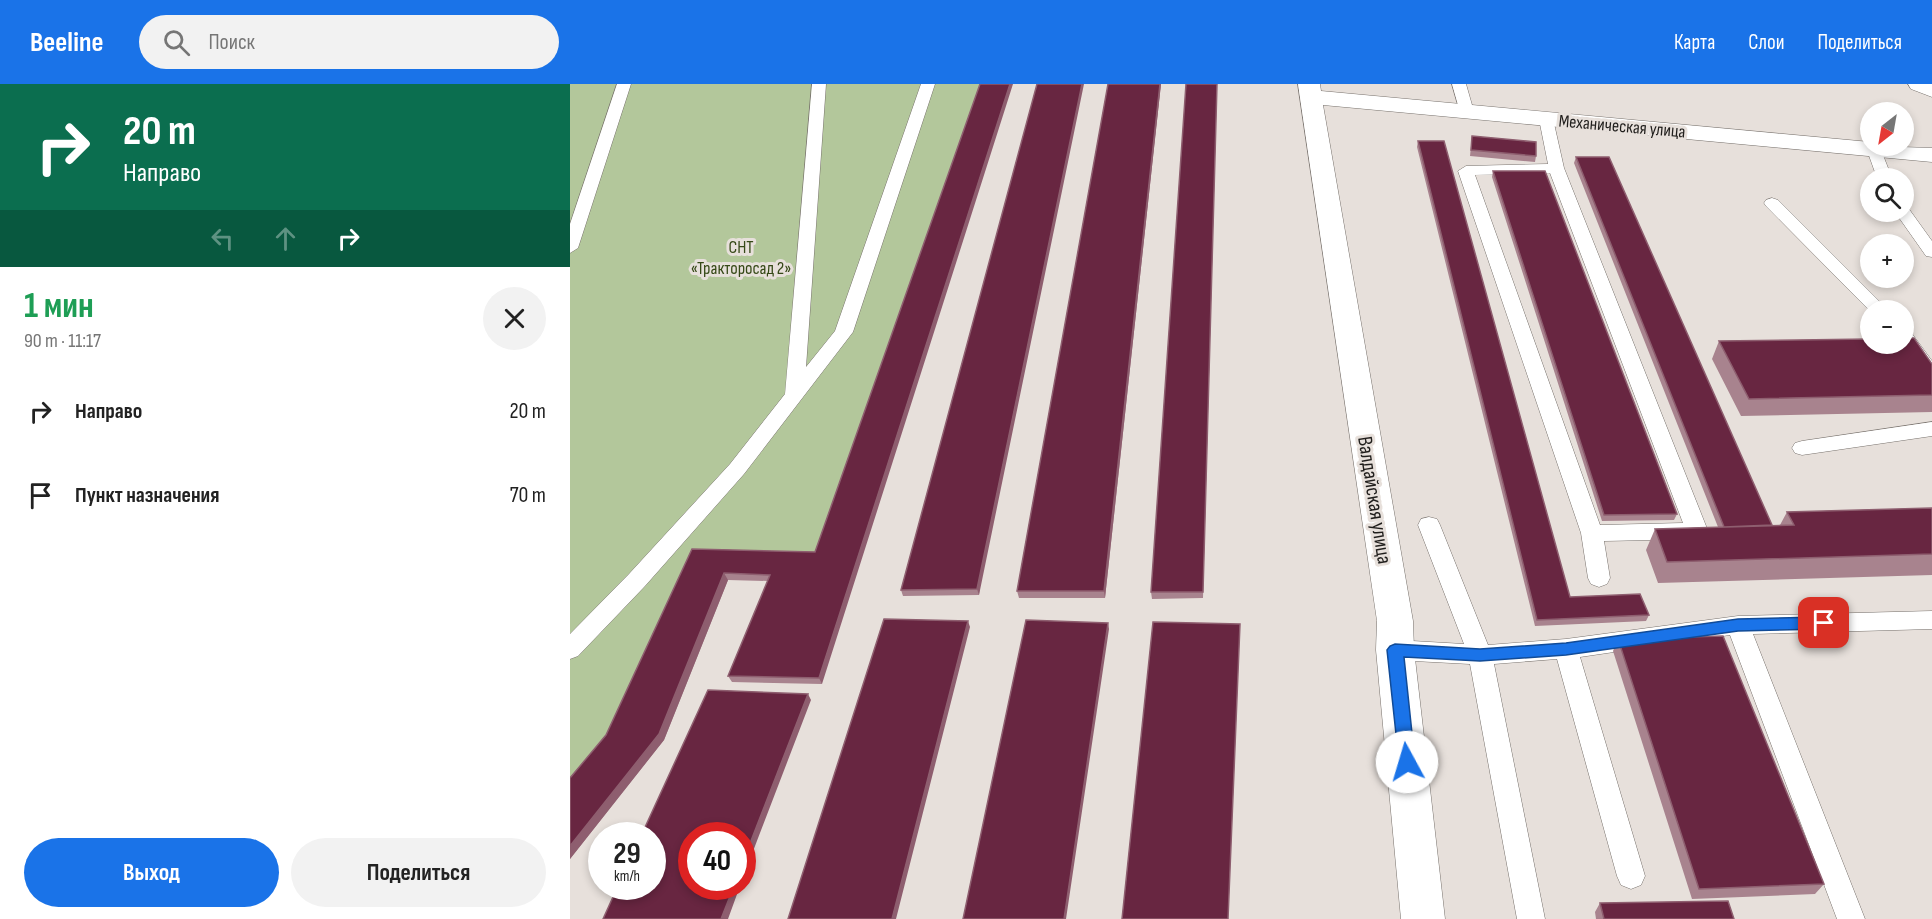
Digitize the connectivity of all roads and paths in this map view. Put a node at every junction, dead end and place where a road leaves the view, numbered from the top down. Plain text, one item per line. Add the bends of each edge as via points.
1 (624, 84) edge
2 (819, 84) edge
3 (928, 84) edge
4 (1460, 84) edge
5 (1918, 84) edge
6 (1310, 91) edge
7 (1932, 91) edge
8 (1467, 112) junction
9 (1546, 119) junction
10 (1860, 149) edge
11 (1914, 153) edge
12 (1932, 155) edge
13 (1556, 168) junction
14 (1772, 203) dead end
15 (1911, 222) edge
16 (570, 248) edge
17 (1932, 252) edge
18 (1870, 300) edge
19 (1914, 349) edge
20 (1932, 374) edge
21 (795, 395) junction
22 (1932, 429) edge
23 (1802, 448) dead end
24 (1429, 525) dead end
25 (1592, 533) junction
26 (1599, 578) dead end
27 (1932, 620) edge
28 (1738, 625) junction
29 (570, 649) edge
30 (1566, 649) junction
31 (1395, 650) junction
32 (1480, 655) junction
33 (1631, 876) dead end
34 (1423, 919) edge
35 (1531, 919) edge
36 (1851, 919) edge

1 - 16 lane
2 - 21 lane
3 - 21 lane via 844,332
4 - 8 lane
5 - 7 street
6 - 8 street, Механическая улица
6 - 31 street, Валдайская улица via 1395,621
8 - 9 street, Механическая улица
9 - 10 street, Механическая улица
9 - 13 lane
11 - 12 street, Механическая улица
13 - 25 lane via 1466,171
13 - 25 lane via 1697,531
14 - 18 lane
15 - 17 lane
19 - 20 lane
21 - 29 lane via 737,469
22 - 23 lane
24 - 32 lane
25 - 26 lane
27 - 28 lane
28 - 30 lane
28 - 36 lane
30 - 32 lane
30 - 33 lane
31 - 32 lane
31 - 34 street, Валдайская улица
32 - 35 lane

